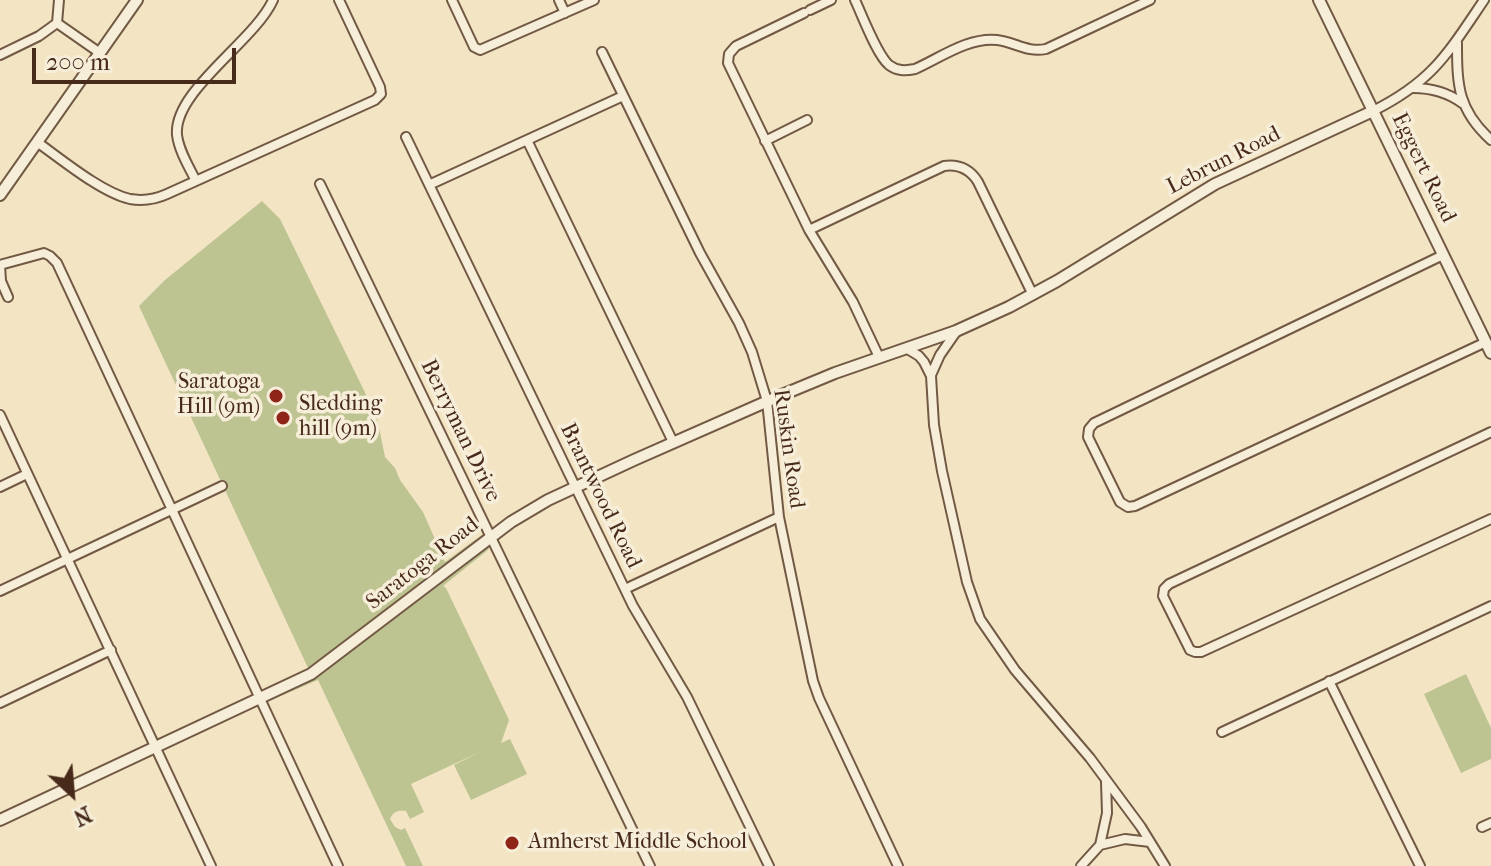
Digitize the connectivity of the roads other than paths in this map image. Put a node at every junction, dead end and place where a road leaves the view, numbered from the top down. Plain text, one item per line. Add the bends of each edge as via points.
1 (59, 0) edge
2 (137, 0) edge
3 (273, 0) edge
4 (339, 0) edge
5 (452, 0) edge
6 (559, 0) edge
7 (594, 0) edge
8 (831, 0) edge
9 (855, 0) edge
10 (1150, 0) edge
11 (1319, 0) edge
12 (1484, 0) edge
13 (565, 13) junction
14 (57, 23) junction
15 (1457, 42) junction
16 (602, 52) dead end
17 (100, 53) junction
18 (0, 55) edge
19 (1413, 88) junction
20 (623, 96) junction
21 (1463, 104) junction
22 (1373, 111) junction
23 (807, 120) dead end
24 (406, 137) dead end
25 (527, 140) junction
26 (1491, 140) edge
27 (765, 141) junction
28 (37, 142) junction
29 (196, 181) junction
30 (320, 184) dead end
31 (431, 184) junction
32 (0, 195) edge
33 (809, 230) junction
34 (1443, 255) junction
35 (0, 265) edge
36 (1033, 295) junction
37 (8, 297) dead end
38 (956, 331) junction
39 (1486, 342) junction
40 (906, 348) junction
41 (1491, 353) edge
42 (879, 357) junction
43 (931, 376) junction
44 (767, 401) junction
45 (0, 415) edge
46 (1491, 432) edge
47 (673, 442) junction
48 (27, 474) junction
49 (222, 486) dead end
50 (0, 487) edge
51 (575, 487) junction
52 (172, 510) junction
53 (779, 517) junction
54 (1491, 519) edge
55 (491, 538) junction
56 (68, 559) junction
57 (625, 589) junction
58 (0, 591) edge
59 (1491, 606) edge
60 (111, 650) junction
61 (1329, 681) junction
62 (260, 698) junction
63 (0, 703) edge
64 (1222, 732) dead end
65 (156, 747) junction
66 (1106, 781) junction
67 (0, 820) edge
68 (1150, 842) junction
69 (1100, 845) junction
70 (211, 866) edge
71 (338, 866) edge
72 (650, 866) edge
73 (769, 866) edge
74 (898, 866) edge
75 (1081, 866) edge
76 (1165, 866) edge
77 (1420, 866) edge

1 - 14 street
2 - 17 street
3 - 29 street via 180,113 177,138
4 - 29 street via 381,94
5 - 13 street via 477,50
6 - 13 street
7 - 13 street
8 - 27 street via 729,54 730,67
9 - 10 street via 884,59 907,71 974,42 998,40 1046,49
11 - 22 street, Eggert Road
12 - 15 street, Lebrun Road
14 - 17 street
14 - 18 street
15 - 19 street, Lebrun Road
15 - 21 street
16 - 20 street, Ruskin Road
17 - 28 street
19 - 21 street via 1435,89
19 - 22 street, Lebrun Road
20 - 25 street
20 - 44 street, Ruskin Road via 739,323
21 - 26 street
22 - 34 street, Eggert Road
22 - 36 street, Lebrun Road via 1215,184
23 - 27 street
24 - 31 street, Brantwood Road
25 - 31 street
25 - 47 street
27 - 33 street
28 - 29 street via 129,199 162,196
28 - 32 street
30 - 55 street, Berryman Drive
31 - 51 street, Brantwood Road
33 - 36 street via 944,166 958,166 978,182
33 - 42 street
34 - 39 street, Eggert Road
34 - 39 street via 1094,423 1088,437 1105,472 1120,502 1135,506
35 - 37 street
35 - 52 street via 44,253 54,259
36 - 38 street, Lebrun Road
38 - 40 street, Lebrun Road
38 - 43 street
39 - 41 street, Eggert Road
40 - 42 street, Lebrun Road
40 - 43 street via 919,356
42 - 44 street, Saratoga Road
43 - 66 street via 942,471 975,606 1015,670
44 - 47 street, Saratoga Road
44 - 53 street, Ruskin Road
45 - 48 street
46 - 54 street via 1169,584 1163,596 1190,650 1201,652
47 - 51 street, Saratoga Road
48 - 50 street
48 - 56 street
49 - 52 street
51 - 55 street, Saratoga Road via 526,511
51 - 57 street, Brantwood Road
52 - 56 street
52 - 62 street
53 - 57 street
53 - 74 street, Ruskin Road via 813,681
55 - 62 street, Saratoga Road via 323,666
55 - 72 street, Berryman Drive
56 - 58 street
56 - 60 street
57 - 73 street, Brantwood Road via 687,697
59 - 61 street
60 - 63 street
60 - 65 street
61 - 64 street
61 - 77 street
62 - 65 street, Saratoga Road
62 - 71 street
65 - 67 street, Saratoga Road
65 - 70 street
66 - 68 street
66 - 69 street
68 - 69 street via 1125,839
68 - 76 street
69 - 75 street

